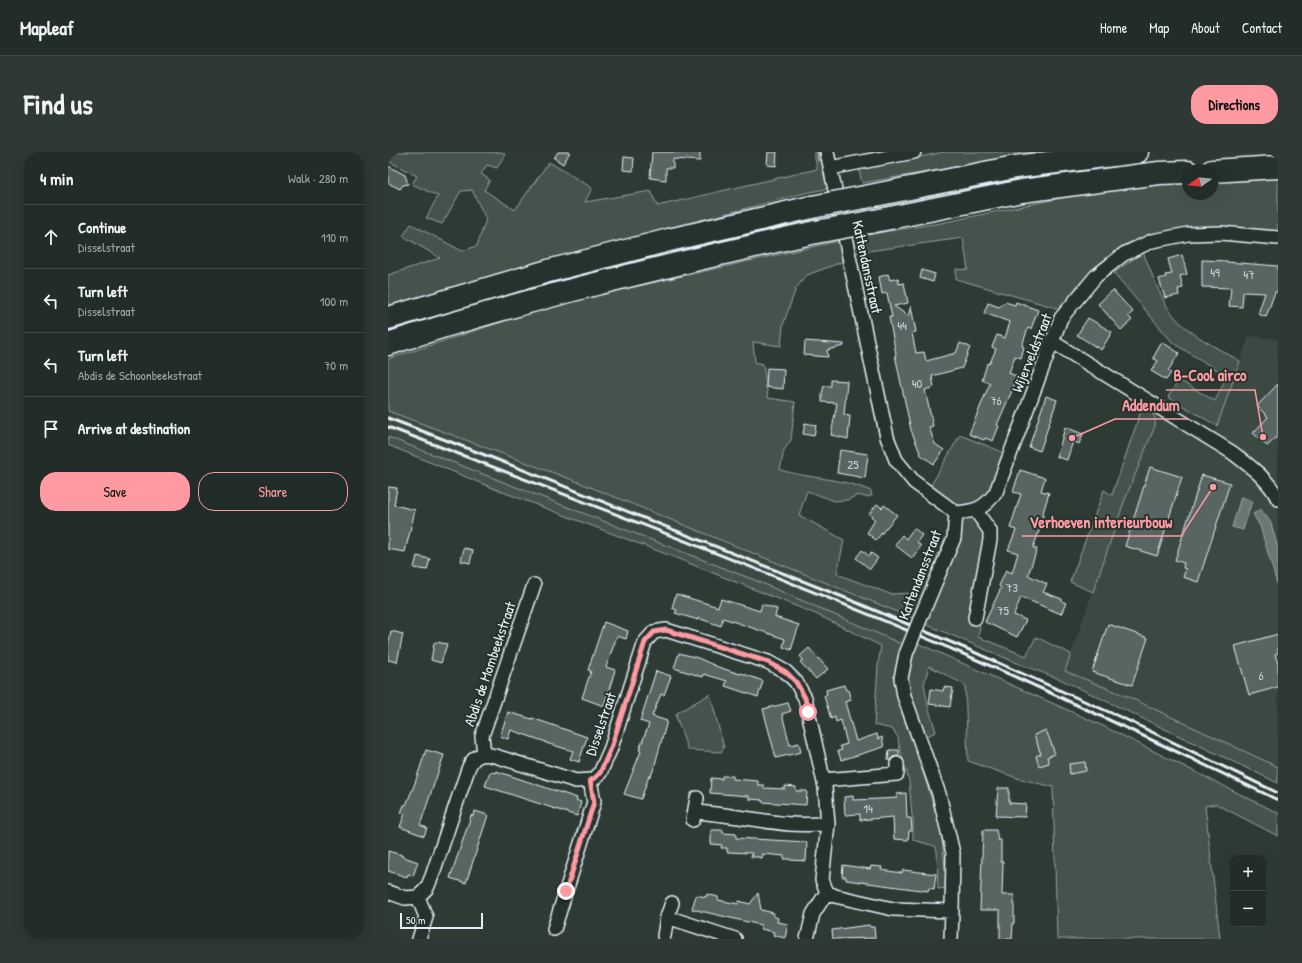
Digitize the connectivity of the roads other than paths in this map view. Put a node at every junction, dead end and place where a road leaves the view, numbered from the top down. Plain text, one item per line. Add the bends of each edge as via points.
1 (827, 152) edge
2 (914, 152) edge
3 (1136, 152) edge
4 (830, 168) junction
5 (1278, 168) edge
6 (1218, 171) edge
7 (1182, 172) edge
8 (1278, 238) edge
9 (388, 318) edge
10 (1051, 341) junction
11 (388, 344) edge
12 (1278, 499) edge
13 (976, 511) junction
14 (956, 512) junction
15 (534, 585) dead end
16 (975, 618) dead end
17 (484, 754) junction
18 (896, 764) dead end
19 (590, 780) junction
20 (824, 780) junction
21 (696, 798) dead end
22 (828, 824) junction
23 (388, 892) edge
24 (827, 892) junction
25 (418, 897) junction
26 (672, 903) dead end
27 (952, 911) junction
28 (667, 917) junction
29 (554, 929) dead end
30 (664, 936) dead end
31 (419, 939) edge
32 (735, 939) edge
33 (807, 939) edge
34 (951, 939) edge

1 - 4 street, Kattendansstraat
2 - 4 street
3 - 9 highway, bridge via 1015,167 812,206 563,267
4 - 14 street, Kattendansstraat via 887,437 896,460 914,482
5 - 6 highway
7 - 11 highway, bridge via 1022,191 816,232 573,290
8 - 10 street, Wijerveldstraat via 1221,233 1188,234 1152,241 1124,254 1096,276 1061,318
10 - 12 street via 1233,453 1255,469
10 - 13 street, Wijerveldstraat via 996,492 990,501
13 - 14 street
13 - 16 street via 990,531 990,540
14 - 27 street, Kattendansstraat, bridge via 954,538 906,654 901,678 904,696 939,794 953,853
15 - 17 street, Abdis de Mombeekstraat via 482,736
17 - 19 street via 576,781
17 - 25 street via 470,763 432,876 427,888
18 - 20 street via 896,774
19 - 20 street, Disselstraat via 600,773 611,748 645,642 654,632 666,630 768,662 786,672 796,682 805,698
19 - 29 street via 594,802
20 - 22 street, Disselstraat
21 - 22 street via 694,816 719,813 792,824
22 - 24 street, Disselstraat via 822,880
23 - 25 street via 405,898
24 - 27 street via 893,909
24 - 33 street via 813,914
25 - 31 street via 426,917
26 - 28 street
27 - 34 street, Kattendansstraat
28 - 30 street
28 - 32 street

